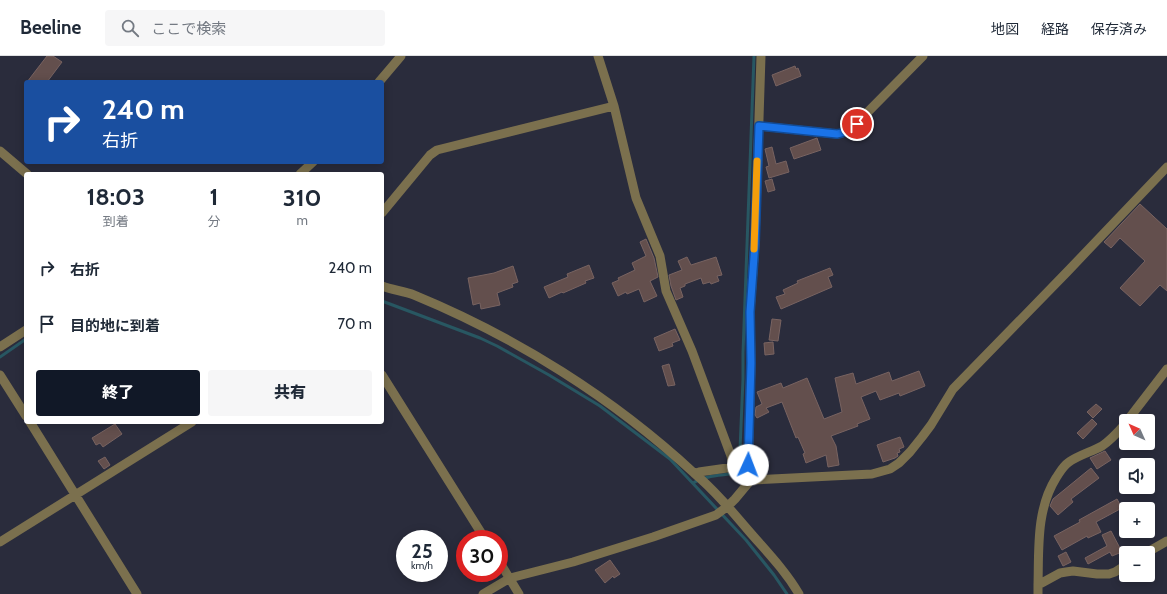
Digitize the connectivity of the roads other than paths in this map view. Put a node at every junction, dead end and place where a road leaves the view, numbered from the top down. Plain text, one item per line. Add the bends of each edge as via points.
1 (401, 56) edge
2 (598, 56) edge
3 (761, 56) edge
4 (923, 56) edge
5 (381, 80) edge
6 (614, 106) junction
7 (759, 126) junction
8 (0, 151) edge
9 (311, 164) edge
10 (1167, 167) edge
11 (25, 172) edge
12 (302, 172) edge
13 (384, 211) edge
14 (384, 287) edge
15 (24, 331) edge
16 (0, 347) edge
17 (1167, 369) edge
18 (0, 375) edge
19 (384, 378) edge
20 (24, 413) edge
21 (1133, 414) edge
22 (31, 424) edge
23 (189, 424) edge
24 (1119, 431) edge
25 (748, 465) junction
26 (733, 467) junction
27 (695, 473) junction
28 (750, 481) junction
29 (76, 494) junction
30 (722, 510) junction
31 (479, 530) edge
32 (1167, 541) edge
33 (0, 542) edge
34 (1155, 548) edge
35 (1119, 569) edge
36 (508, 575) edge
37 (510, 578) junction
38 (1038, 590) edge
39 (137, 594) edge
40 (483, 594) edge
41 (519, 594) edge
42 (799, 594) edge

1 - 5 street
2 - 6 street
3 - 7 street
4 - 7 street via 851,129 842,133
6 - 13 street via 437,150 429,156
6 - 26 street via 636,198 660,256 666,291 692,351
7 - 25 street via 750,312
8 - 11 street
9 - 12 street
10 - 28 street via 953,389 922,437 899,463 872,474
14 - 27 street via 413,295 483,327 537,356 601,398
15 - 16 street
17 - 21 street
18 - 20 street
19 - 31 street
22 - 29 street
23 - 29 street
24 - 38 street via 1105,444 1062,467 1053,482 1040,523
25 - 26 street
25 - 28 street
26 - 27 street
27 - 30 street
28 - 30 street
29 - 33 street
29 - 39 street
30 - 37 street via 653,537
30 - 42 street via 775,560
32 - 34 street
35 - 38 street via 1109,574 1066,572
36 - 37 street
37 - 40 street
37 - 41 street

